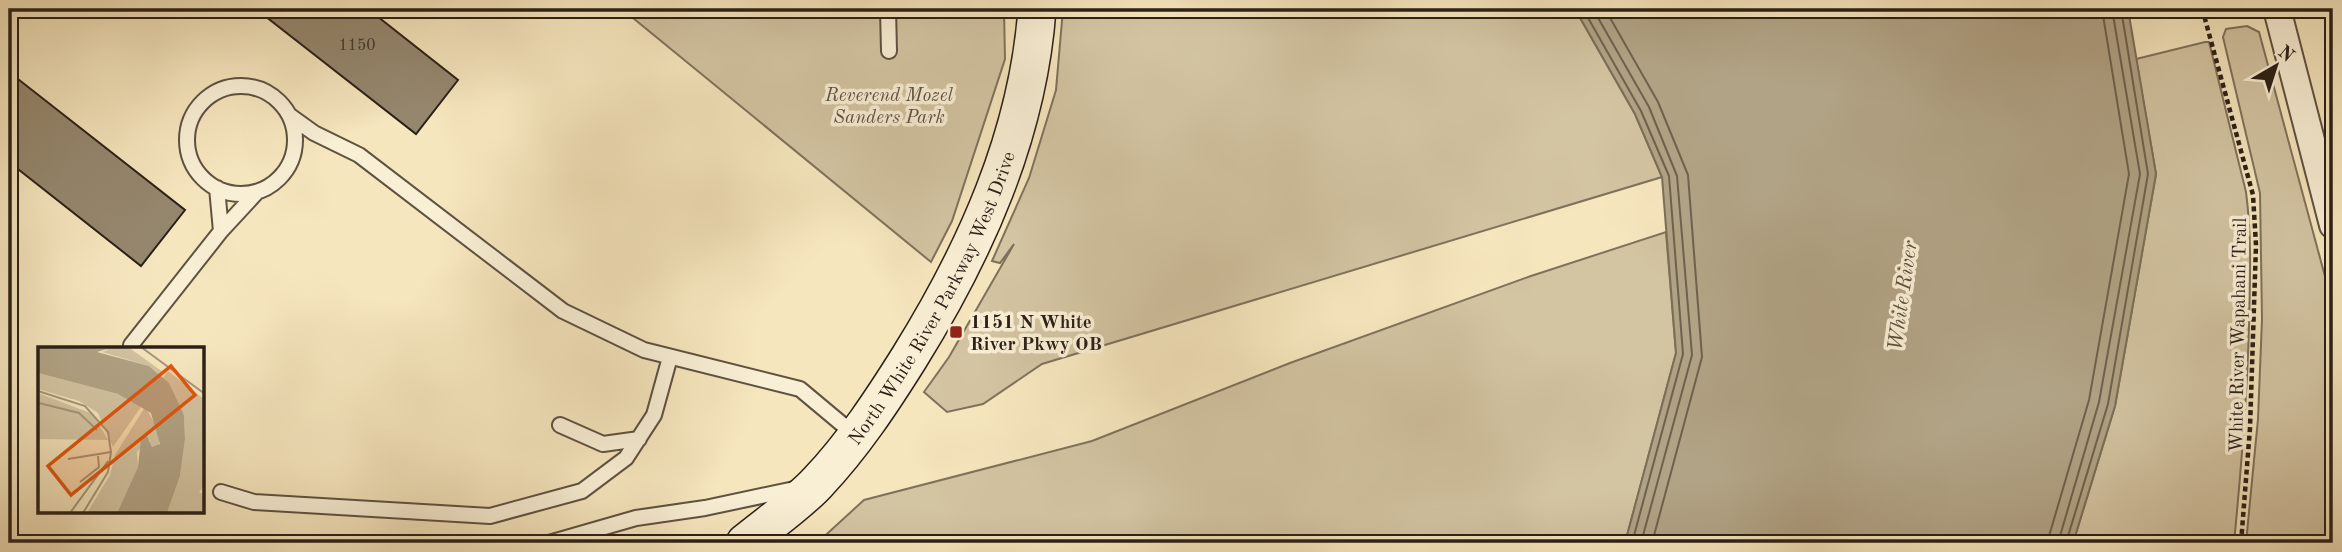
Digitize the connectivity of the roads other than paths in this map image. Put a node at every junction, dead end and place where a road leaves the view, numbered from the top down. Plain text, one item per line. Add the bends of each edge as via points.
1 (888, 9) edge
2 (1037, 9) edge
3 (2277, 9) edge
4 (889, 51) dead end
5 (289, 115) junction
6 (314, 133) junction
7 (295, 144) junction
8 (217, 188) junction
9 (257, 192) junction
10 (2333, 225) edge
11 (221, 230) junction
12 (131, 345) dead end
13 (670, 356) junction
14 (560, 425) dead end
15 (856, 436) junction
16 (639, 439) junction
17 (817, 484) junction
18 (221, 492) dead end
19 (549, 543) edge
20 (745, 543) edge

1 - 4 lane
2 - 15 main road, North White River Parkway West Drive via 1028,79 992,198 930,325
3 - 10 street
5 - 6 lane
5 - 7 lane
5 - 8 lane via 278,100 258,88 240,85 207,97 194,111 186,137 189,155 202,177
6 - 7 lane
6 - 13 lane via 359,155 563,311 644,350
7 - 9 lane via 291,162 280,178
8 - 9 lane via 238,194
8 - 11 lane
9 - 11 lane
11 - 12 lane
13 - 15 lane via 800,389
13 - 16 lane via 654,415
14 - 16 lane via 603,444
15 - 17 main road, North White River Parkway West Drive
16 - 18 lane via 626,458 582,491 489,516 254,502
17 - 19 lane via 636,518
17 - 20 main road, North White River Parkway West Drive

